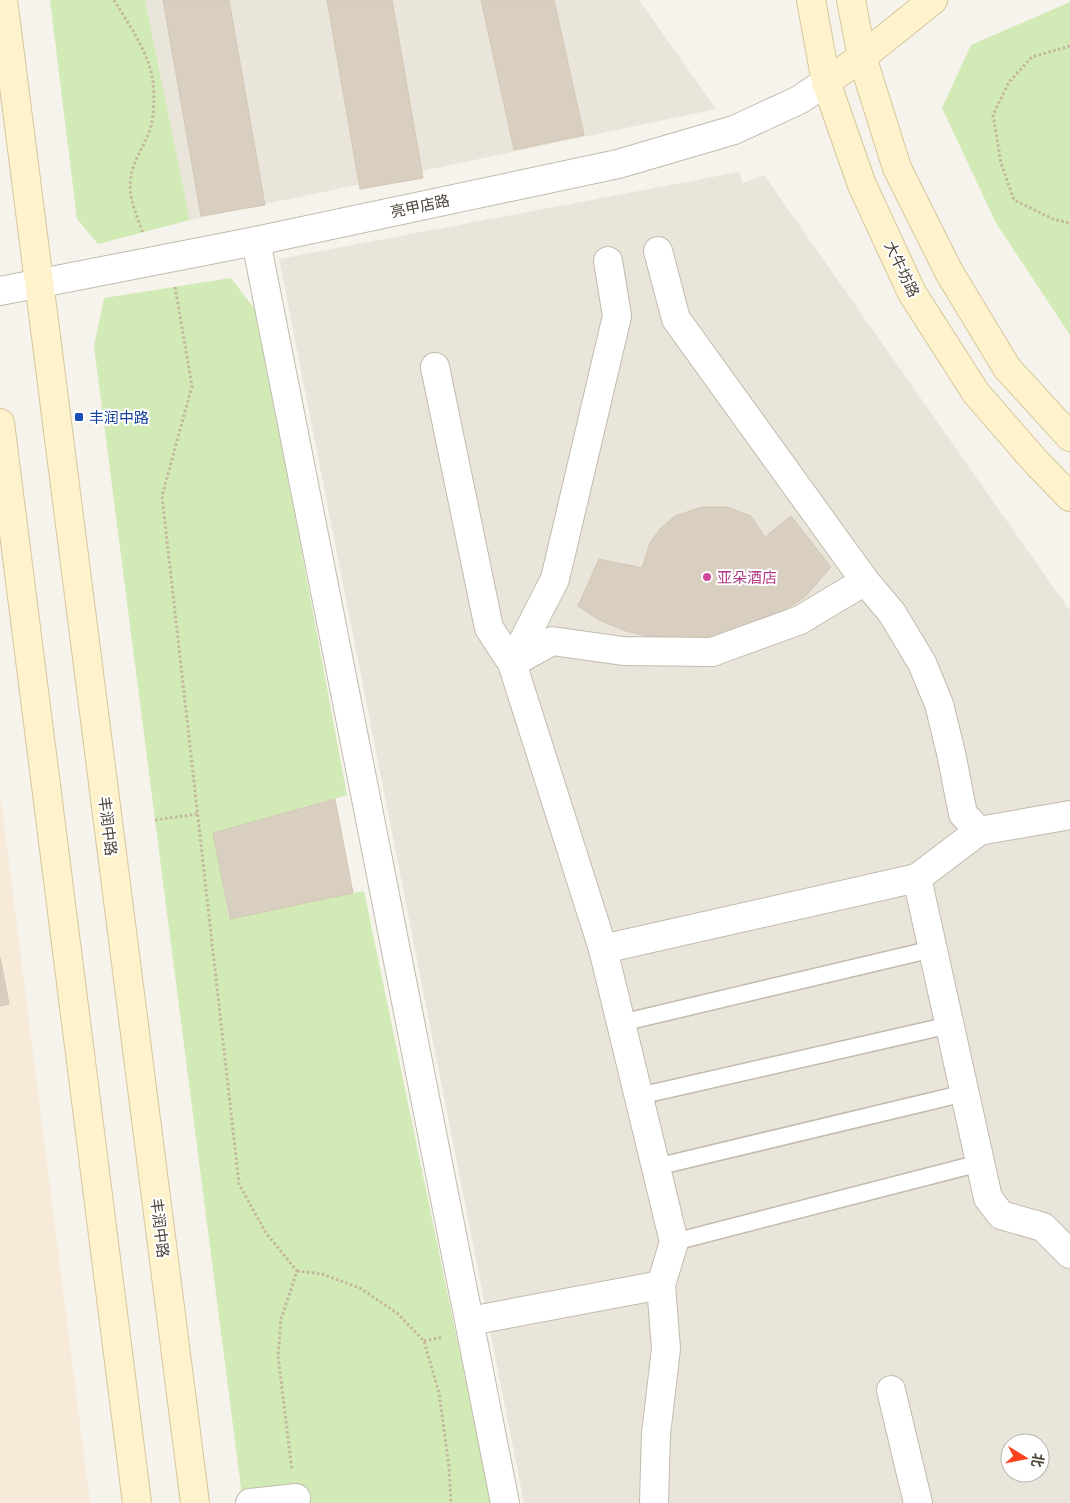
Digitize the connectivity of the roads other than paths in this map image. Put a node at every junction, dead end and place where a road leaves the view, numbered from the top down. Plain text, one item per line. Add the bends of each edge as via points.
1 (3, 0) edge
2 (811, 0) edge
3 (851, 0) edge
4 (934, 0) edge
5 (862, 57) junction
6 (826, 82) junction
7 (256, 241) junction
8 (658, 250) dead end
9 (608, 261) dead end
10 (38, 285) junction
11 (0, 291) edge
12 (435, 367) dead end
13 (0, 423) edge
14 (1070, 437) edge
15 (1070, 497) edge
16 (866, 581) junction
17 (512, 663) junction
18 (1070, 816) edge
19 (978, 831) junction
20 (917, 878) junction
21 (603, 949) junction
22 (933, 949) junction
23 (621, 1023) junction
24 (950, 1025) junction
25 (965, 1093) junction
26 (639, 1096) junction
27 (980, 1163) junction
28 (656, 1167) junction
29 (674, 1242) junction
30 (1070, 1254) edge
31 (661, 1285) junction
32 (459, 1328) junction
33 (891, 1390) dead end
34 (296, 1498) road end
35 (137, 1503) edge
36 (195, 1503) edge
37 (250, 1503) edge
38 (505, 1503) edge
39 (654, 1503) edge
40 (918, 1503) edge

1 - 10 street, 丰润中路
2 - 6 street, 大牛坊路
3 - 5 street
4 - 5 street
5 - 6 street
5 - 14 street via 897,168 949,272 1007,368
6 - 7 street, 亮甲店路 via 799,100 734,130 618,164
6 - 15 street, 大牛坊路 via 862,185 912,293 976,393
7 - 10 street, 亮甲店路
7 - 32 street
8 - 16 street via 676,319
9 - 17 street via 617,316 555,579
10 - 11 street, 亮甲店路
10 - 36 street, 丰润中路
12 - 17 street via 490,628
13 - 35 street
16 - 17 street via 800,620 712,652 622,652 552,641
16 - 19 street via 892,613 922,663 939,704 963,814
17 - 21 street
18 - 19 street
19 - 20 street
20 - 21 street
20 - 22 street
21 - 23 street
22 - 23 lane
22 - 24 street
23 - 26 street
24 - 25 street
24 - 26 lane
25 - 27 street
25 - 28 lane
26 - 28 street
27 - 29 lane
27 - 30 street via 988,1198 1001,1215 1043,1227
28 - 29 street
29 - 31 street
31 - 32 street
31 - 39 street via 666,1349 656,1434
32 - 38 street
33 - 40 street
34 - 37 street

